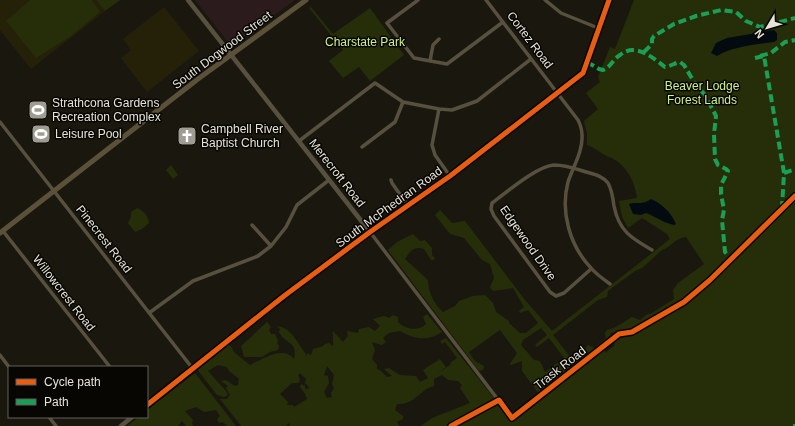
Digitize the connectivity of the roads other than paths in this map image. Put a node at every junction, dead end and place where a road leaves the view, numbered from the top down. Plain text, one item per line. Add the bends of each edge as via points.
1 (188, 0) edge
2 (306, 0) edge
3 (418, 0) edge
4 (486, 0) edge
5 (545, 0) edge
6 (608, 0) edge
7 (503, 22) junction
8 (598, 28) junction
9 (439, 39) dead end
10 (231, 54) junction
11 (531, 59) junction
12 (430, 61) junction
13 (557, 93) junction
14 (403, 102) junction
15 (439, 108) junction
16 (0, 122) edge
17 (299, 141) junction
18 (362, 147) dead end
19 (573, 168) junction
20 (450, 176) junction
21 (329, 180) junction
22 (391, 180) dead end
23 (54, 191) junction
24 (408, 206) junction
25 (252, 225) dead end
26 (2, 232) edge
27 (370, 232) junction
28 (271, 246) junction
29 (652, 250) dead end
30 (591, 269) junction
31 (610, 284) dead end
32 (149, 313) junction
33 (619, 334) dead end
34 (0, 355) edge
35 (9, 366) edge
36 (109, 366) edge
37 (193, 369) junction
38 (148, 404) edge
39 (50, 418) edge
40 (131, 418) edge
41 (512, 418) joint
42 (56, 426) edge
43 (120, 426) edge

1 - 10 street, Merecroft Road
2 - 10 main road, South Dogwood Street
3 - 12 street via 387,23 414,58
4 - 7 street, Cortez Road
5 - 8 street via 561,13
6 - 8 street, South McPhedran Road
7 - 11 street, Cortez Road
7 - 12 street via 447,64
8 - 13 street, South McPhedran Road via 583,73
9 - 12 street via 434,45
10 - 17 street, Merecroft Road
10 - 23 main road, South Dogwood Street
11 - 13 street, Cortez Road
11 - 15 street via 476,101 452,110
13 - 19 street, Cortez Road via 578,120 582,134 581,147
13 - 20 street, South McPhedran Road
14 - 15 street
14 - 17 street via 375,83
14 - 18 street via 395,122
15 - 20 street via 432,145 435,155
16 - 23 street, Pinecrest Road
17 - 21 street, Merecroft Road
19 - 29 street, Edgewood Drive via 600,176 607,182 612,191 616,217 621,227 630,237
19 - 30 street, Cortez Road via 565,202 566,221 579,254
19 - 30 street, Edgewood Drive via 561,165 540,168 492,203 491,209 550,292 556,296 564,293
20 - 24 street, South McPhedran Road
21 - 27 street, Merecroft Road
21 - 28 street via 297,205 286,227
22 - 24 street
23 - 26 main road, South Dogwood Street
23 - 32 street, Pinecrest Road
24 - 27 street, South McPhedran Road
25 - 28 street
26 - 36 street, Willowcrest Road
27 - 37 street, South McPhedran Road via 284,296
27 - 41 street, Merecroft Road
28 - 32 street via 258,256 193,281
30 - 31 street, Cortez Road
32 - 37 street, Pinecrest Road
33 - 41 street, Trask Road
34 - 35 street
37 - 38 street, South McPhedran Road
39 - 42 street
40 - 43 street

